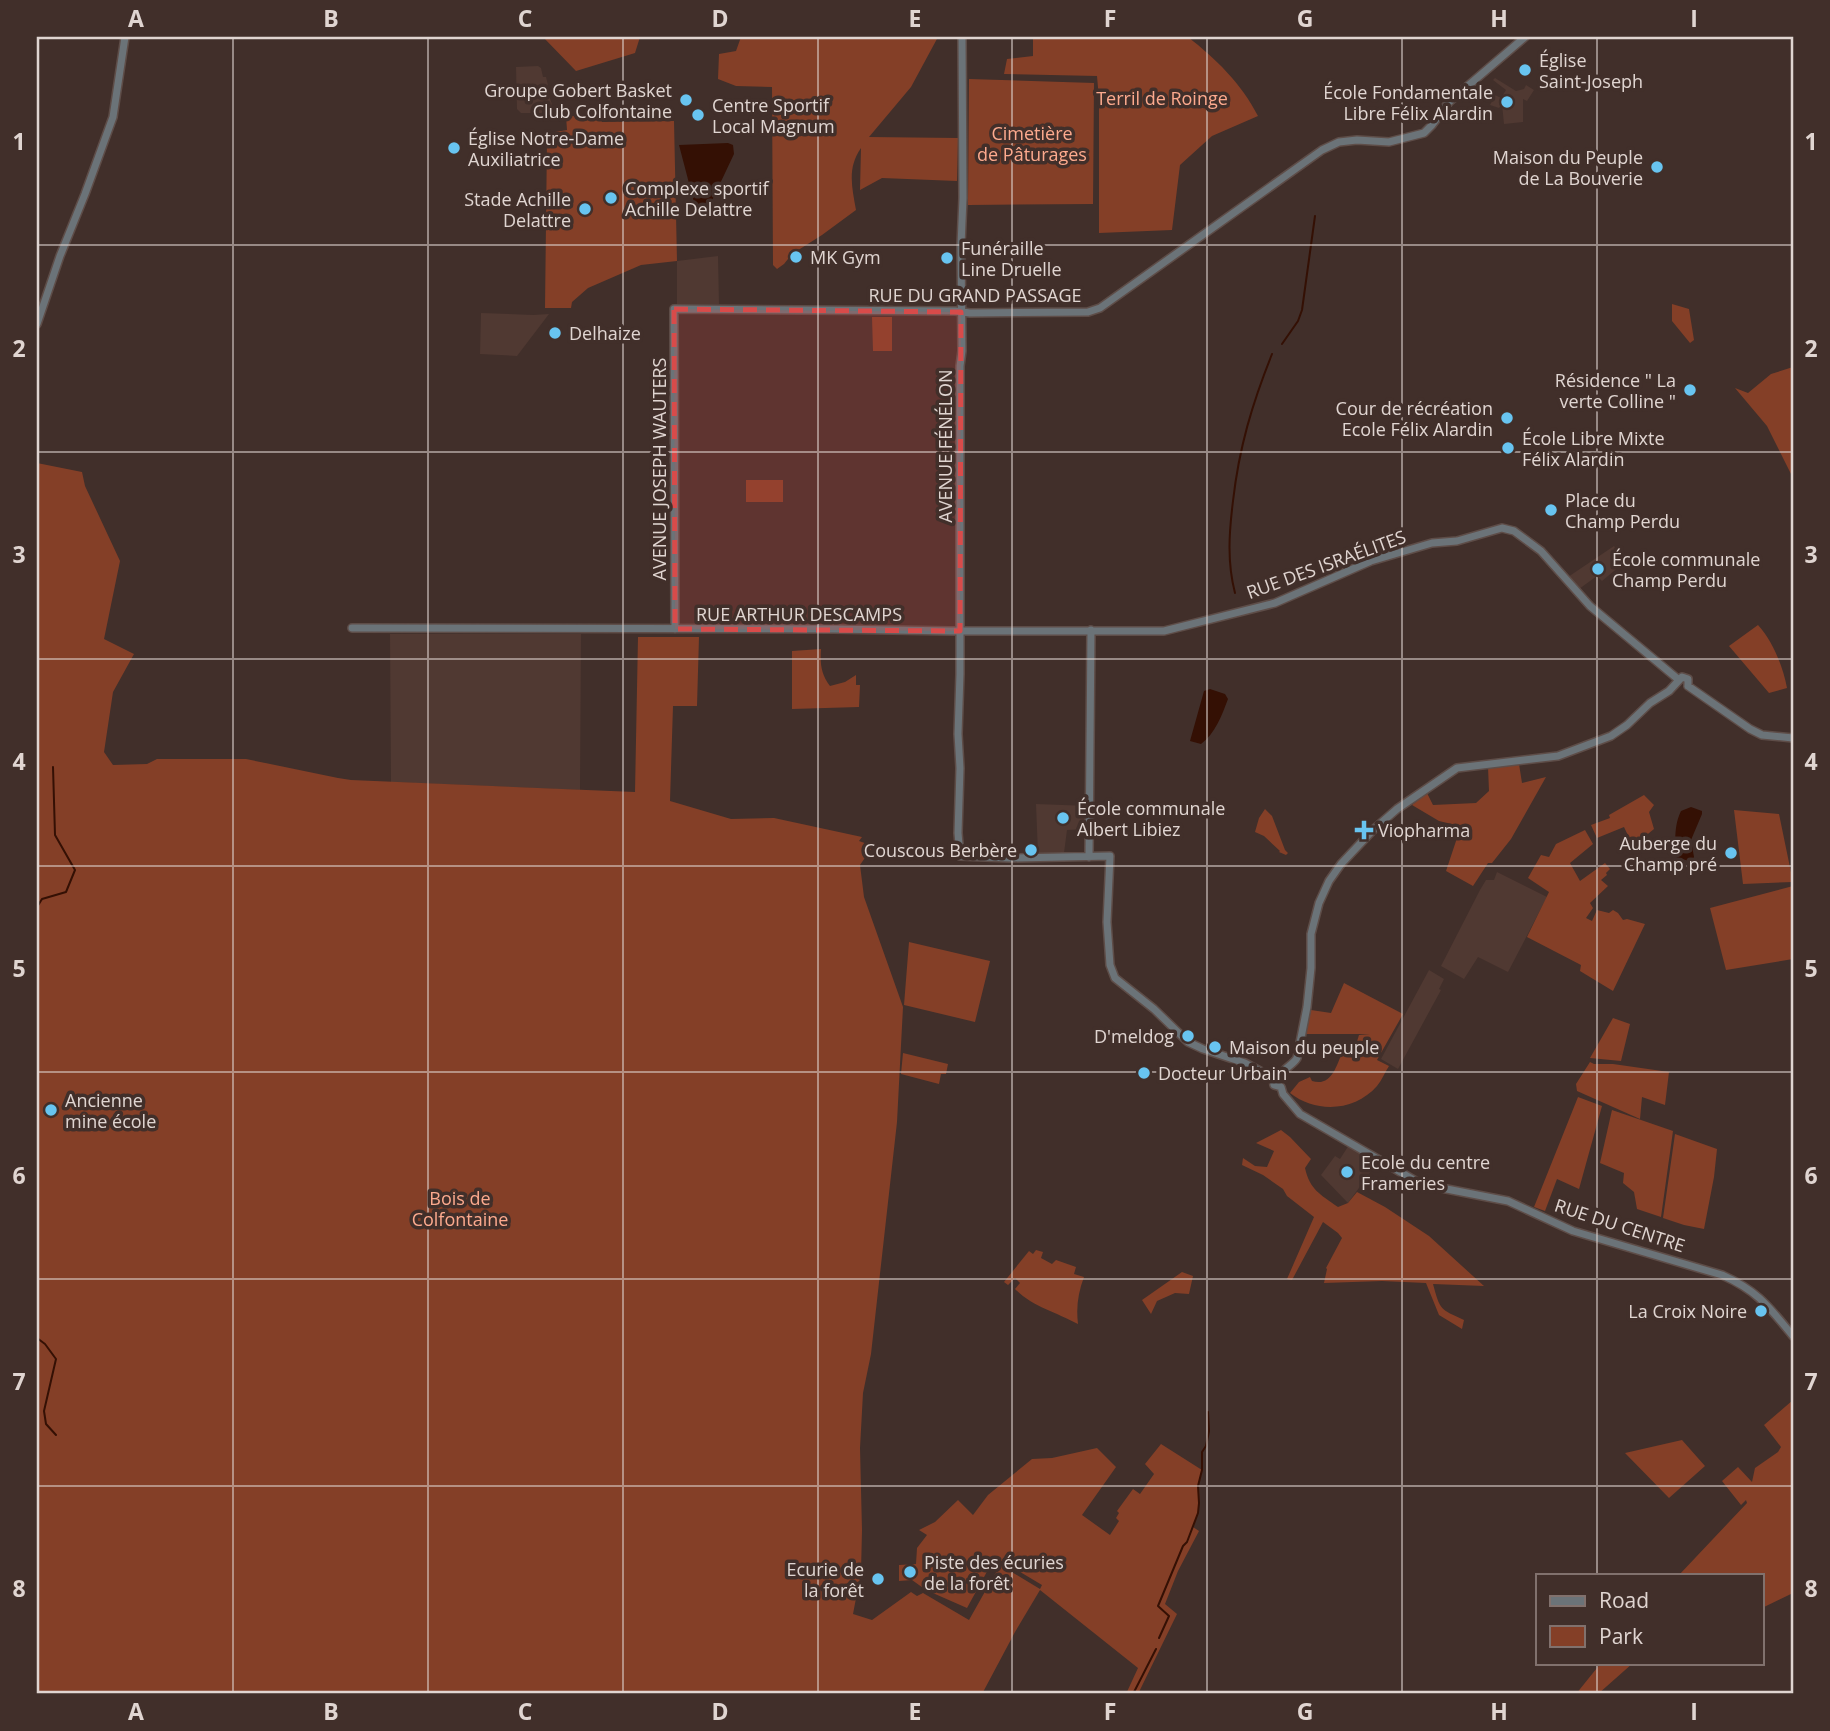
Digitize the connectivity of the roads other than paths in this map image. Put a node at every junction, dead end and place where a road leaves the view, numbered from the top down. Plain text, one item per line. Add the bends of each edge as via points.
1 (125, 37) edge
2 (962, 37) edge
3 (1525, 37) edge
4 (674, 309) joint
5 (961, 312) junction
6 (37, 324) edge
7 (1243, 611) joint
8 (352, 628) dead end
9 (676, 629) junction
10 (960, 631) junction
11 (1091, 631) junction
12 (1682, 684) junction
13 (1793, 738) edge
14 (1089, 857) junction
15 (1277, 1076) junction
16 (1793, 1336) edge

1 - 6 street via 113,117
2 - 5 street, AVENUE FÉNÉLON
3 - 5 street, RUE DU GRAND PASSAGE via 1449,102 1424,133 1390,142 1339,142 1100,308 1088,312
4 - 5 street, RUE DU GRAND PASSAGE
4 - 9 street, AVENUE JOSEPH WAUTERS
5 - 10 street, AVENUE FÉNÉLON
7 - 11 street, RUE ARTHUR DESCAMPS via 1164,631
7 - 12 street, RUE DES ISRAÉLITES via 1275,603 1371,561 1502,528 1514,531 1541,551 1590,606
8 - 9 street, RUE ARTHUR DESCAMPS
9 - 10 street, RUE ARTHUR DESCAMPS
10 - 11 street, RUE ARTHUR DESCAMPS
10 - 14 street, AVENUE FÉNÉLON via 960,856
11 - 14 street
12 - 13 street via 1750,729
12 - 15 street via 1615,734 1573,752 1454,769 1381,822 1341,864 1319,903 1311,934 1307,1007 1297,1058
14 - 15 street via 1110,856 1107,922 1110,965 1117,980 1189,1043
15 - 16 street, RUE DU CENTRE via 1274,1085 1281,1087 1300,1114 1413,1180 1508,1201 1573,1231 1722,1275 1757,1294

